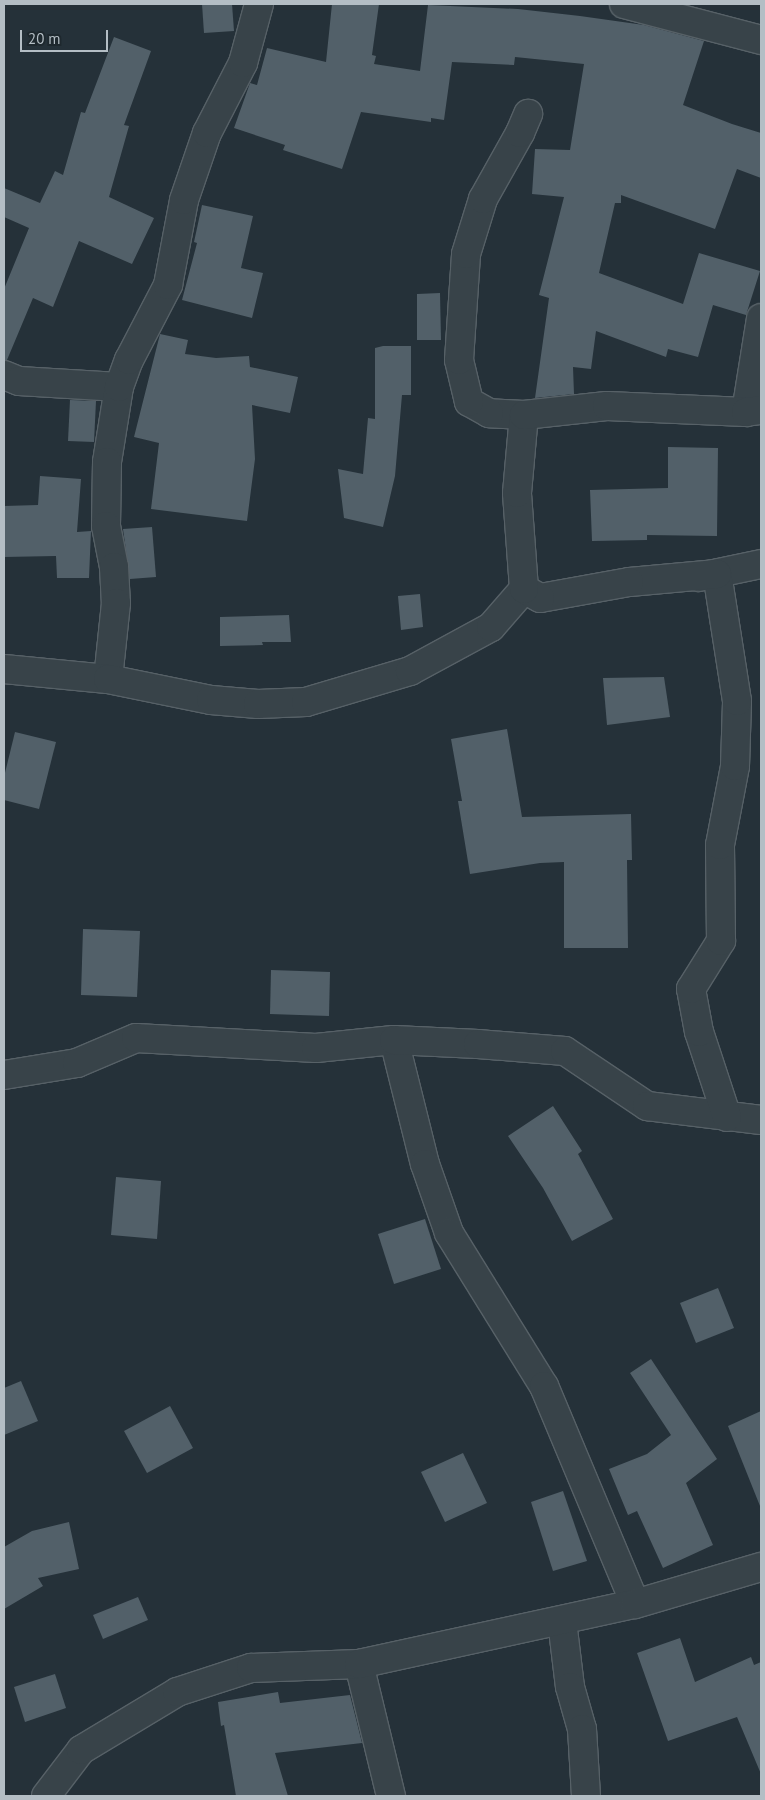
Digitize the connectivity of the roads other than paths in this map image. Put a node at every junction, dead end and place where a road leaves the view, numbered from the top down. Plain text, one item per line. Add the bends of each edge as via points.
1 (259, 4) edge
2 (624, 4) edge
3 (761, 40) edge
4 (528, 114) dead end
5 (761, 318) edge
6 (4, 375) edge
7 (118, 387) junction
8 (754, 411) edge
9 (524, 416) junction
10 (761, 564) edge
11 (717, 574) junction
12 (524, 589) junction
13 (4, 669) edge
14 (108, 680) junction
15 (394, 1040) junction
16 (4, 1075) edge
17 (727, 1117) junction
18 (761, 1120) edge
19 (761, 1566) edge
20 (635, 1604) junction
21 (562, 1621) junction
22 (359, 1664) junction
23 (46, 1796) edge
24 (391, 1796) edge
25 (586, 1796) edge

1 - 7 street via 243,63 207,133 184,200 168,285
2 - 3 street
4 - 9 street via 483,199 466,254 459,360 468,402 488,413
5 - 8 street
6 - 7 street via 19,381
7 - 14 street via 107,462 106,526 114,567 116,603
8 - 9 street via 607,406
9 - 12 street via 517,493
10 - 11 street
11 - 12 street via 629,582 540,598
11 - 17 street via 736,701 735,766 720,845 720,941 691,989 699,1032
12 - 14 street via 491,626 410,671 306,702 258,704 211,700
13 - 14 street
15 - 16 street via 316,1048 136,1038 78,1063
15 - 17 street via 565,1051 647,1106
15 - 20 street via 425,1164 449,1233 544,1386
17 - 18 street
19 - 20 street
20 - 21 street
21 - 22 street
21 - 25 street via 570,1687 582,1729
22 - 23 street via 252,1668 177,1692 81,1750
22 - 24 street

